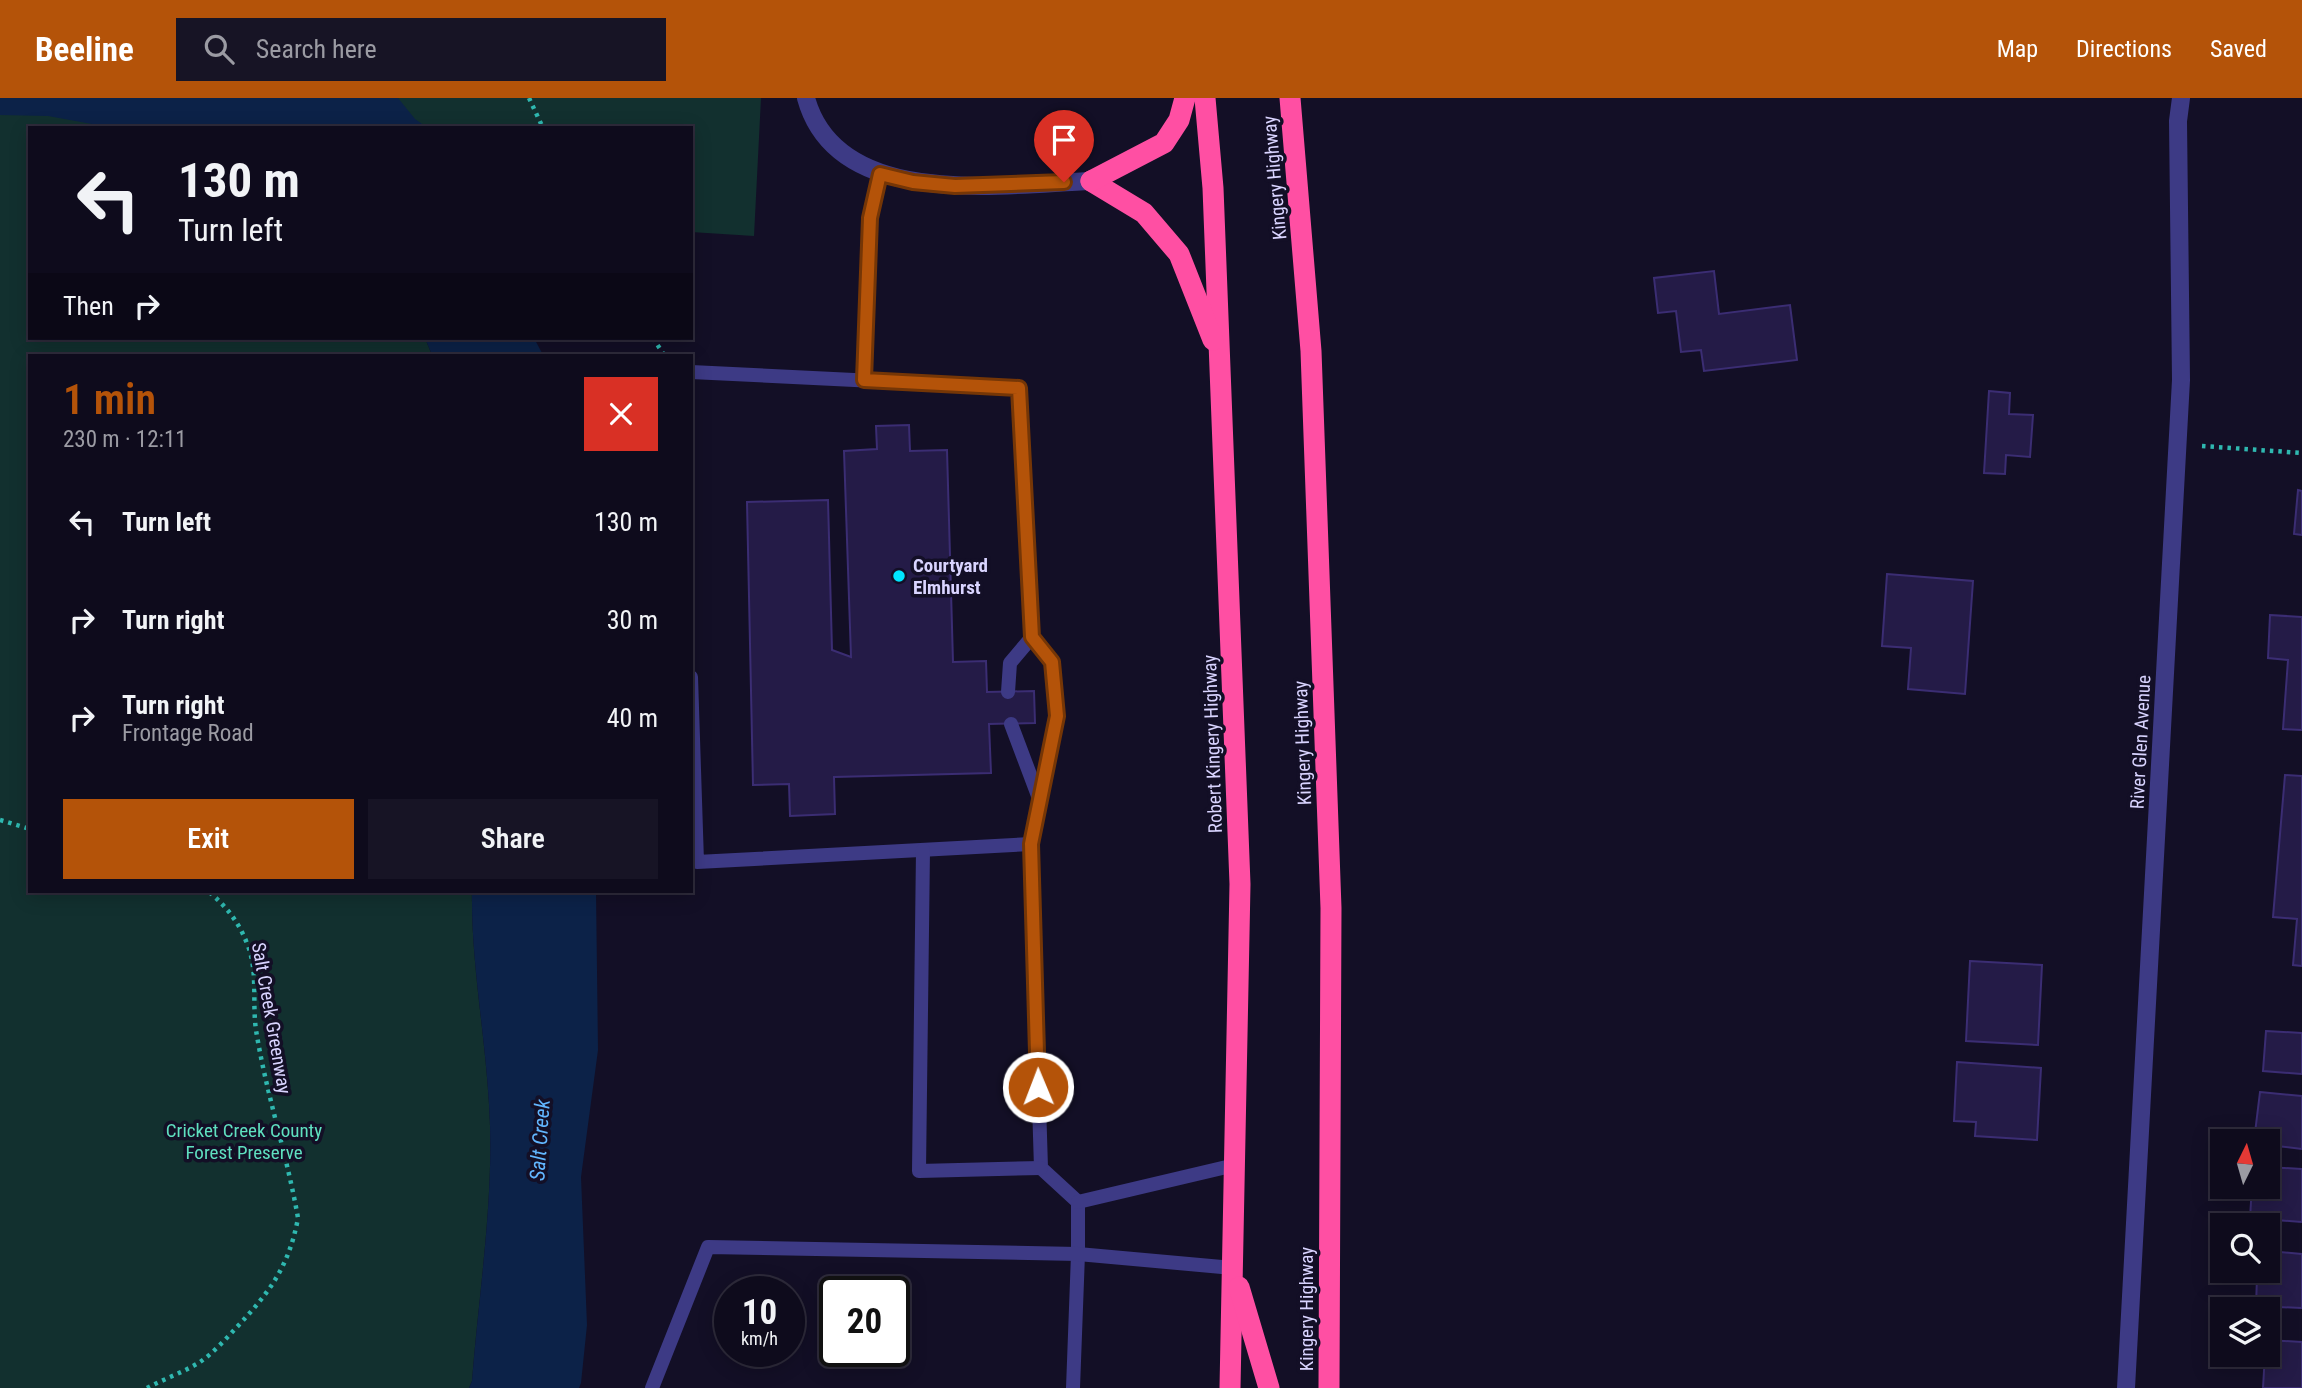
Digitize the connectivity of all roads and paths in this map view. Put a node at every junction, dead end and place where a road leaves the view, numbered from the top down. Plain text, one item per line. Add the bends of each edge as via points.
1 (529, 98) edge
2 (806, 98) edge
3 (1185, 98) edge
4 (1205, 98) edge
5 (1290, 98) edge
6 (2181, 98) edge
7 (542, 126) edge
8 (880, 174) junction
9 (1091, 181) junction
10 (1219, 355) junction
11 (693, 372) edge
12 (864, 380) junction
13 (2177, 444) junction
14 (2302, 453) edge
15 (1032, 637) junction
16 (1008, 692) dead end
17 (1011, 724) dead end
18 (693, 739) edge
19 (1040, 801) junction
20 (0, 820) edge
21 (28, 828) edge
22 (1031, 844) junction
23 (923, 850) junction
24 (210, 893) edge
25 (1235, 1165) junction
26 (1041, 1168) junction
27 (1078, 1202) junction
28 (1079, 1254) junction
29 (1233, 1268) junction
30 (147, 1388) edge
31 (652, 1388) edge
32 (1073, 1388) edge
33 (1230, 1388) edge
34 (1269, 1388) edge
35 (1329, 1388) edge
36 (2126, 1388) edge

1 - 7 path
2 - 8 street via 826,136 847,156
3 - 9 highway via 1180,120 1164,143
4 - 10 highway, Robert Kingery Highway
5 - 35 highway, Kingery Highway via 1311,351 1330,894
6 - 13 street, River Glen Avenue
8 - 9 street via 955,186
8 - 12 lane via 870,218
9 - 10 highway via 1144,214 1179,254
10 - 25 highway, Robert Kingery Highway via 1240,884
11 - 12 lane
12 - 15 lane via 1019,388
13 - 14 path
13 - 36 street, River Glen Avenue
15 - 16 lane via 1010,663
15 - 19 lane via 1052,662 1057,716
17 - 19 lane
18 - 23 lane via 697,862
19 - 22 lane
20 - 21 path
22 - 23 lane
22 - 26 lane
23 - 26 lane via 919,1171
24 - 30 path, Salt Creek Greenway via 237,920 249,948 256,1030 298,1218 284,1266 268,1293 201,1361
25 - 27 lane
25 - 29 highway, Robert Kingery Highway
26 - 27 lane
27 - 28 lane
28 - 29 lane
28 - 31 lane via 708,1247
28 - 32 lane
29 - 33 highway, Robert Kingery Highway
29 - 34 highway

